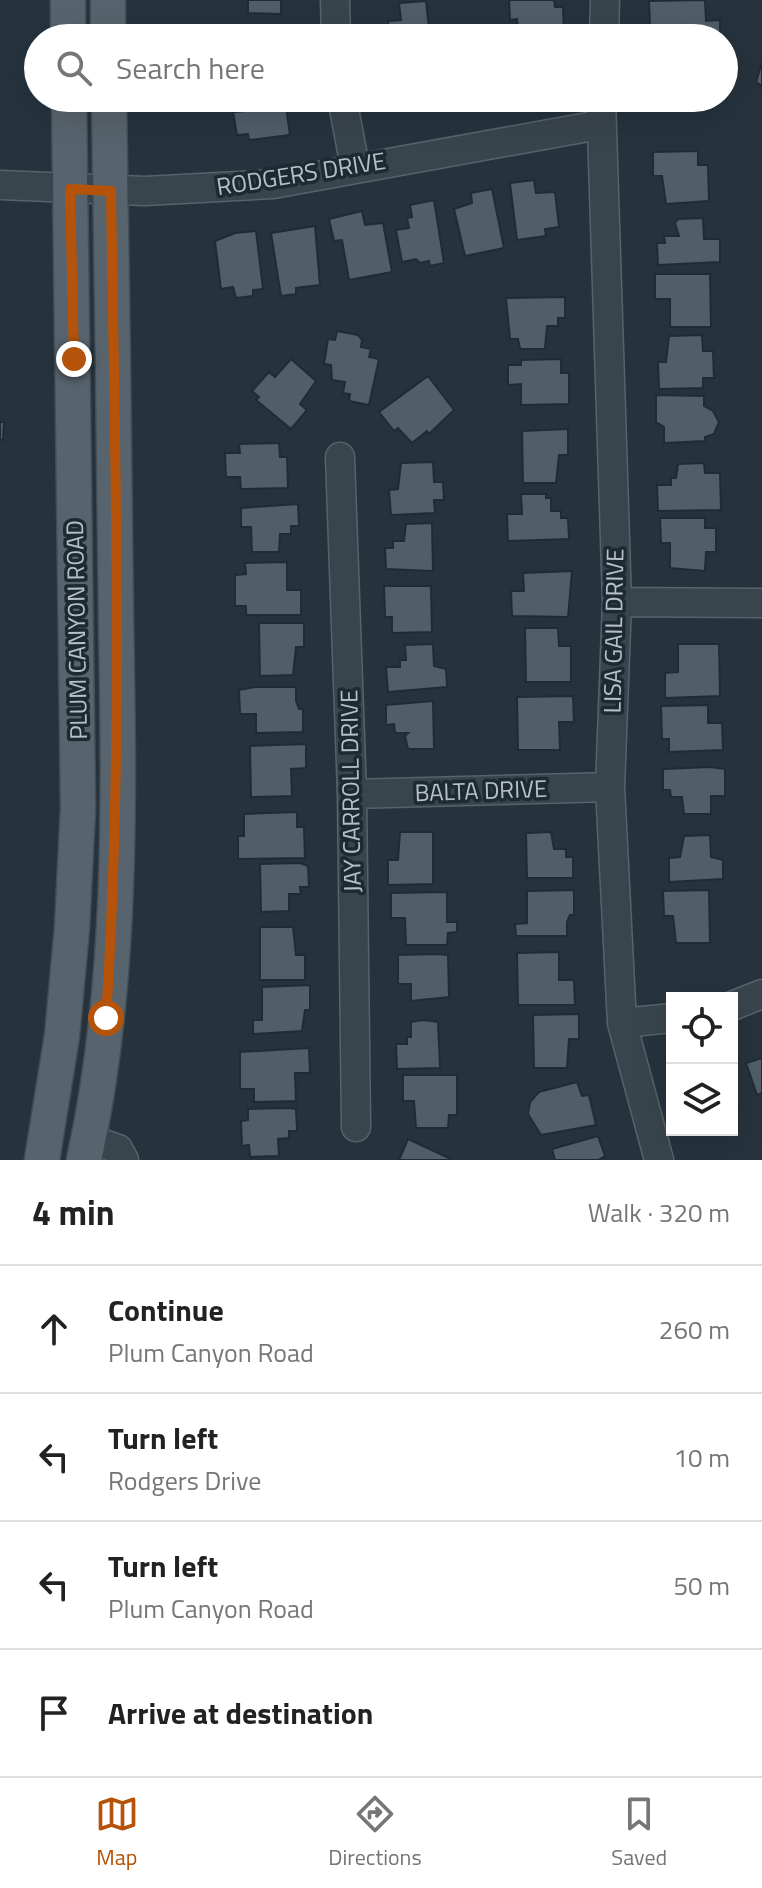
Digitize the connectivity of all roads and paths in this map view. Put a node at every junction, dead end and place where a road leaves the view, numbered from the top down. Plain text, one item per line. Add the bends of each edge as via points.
1 (68, 0) edge
2 (108, 0) edge
3 (335, 0) edge
4 (605, 0) edge
5 (68, 24) edge
6 (108, 24) edge
7 (336, 24) edge
8 (604, 24) edge
9 (69, 112) edge
10 (109, 112) edge
11 (345, 112) edge
12 (600, 112) edge
13 (355, 167) junction
14 (0, 185) edge
15 (70, 189) junction
16 (111, 191) junction
17 (340, 457) dead end
18 (617, 602) junction
19 (762, 603) edge
20 (610, 787) junction
21 (352, 794) junction
22 (762, 994) edge
23 (738, 1004) edge
24 (666, 1019) edge
25 (622, 1023) junction
26 (356, 1127) dead end
27 (86, 1149) edge
28 (42, 1160) edge
29 (124, 1160) edge
30 (659, 1160) edge

1 - 5 main road
2 - 6 main road
3 - 7 street
4 - 8 street
9 - 15 main road, PLUM CANYON ROAD
10 - 16 main road, PLUM CANYON ROAD
11 - 13 street
12 - 13 street, RODGERS DRIVE
12 - 18 street, LISA GAIL DRIVE
13 - 16 street, RODGERS DRIVE via 273,184
14 - 15 street, RODGERS DRIVE
15 - 16 street, RODGERS DRIVE
15 - 28 main road, PLUM CANYON ROAD via 78,808 63,1021
16 - 27 main road, PLUM CANYON ROAD via 116,869 106,1018
17 - 21 street, JAY CARROLL DRIVE
18 - 19 street
18 - 20 street, LISA GAIL DRIVE
20 - 21 street, BALTA DRIVE
20 - 25 street, LISA GAIL DRIVE
21 - 26 street, JAY CARROLL DRIVE
22 - 23 street
24 - 25 street
25 - 30 street, LISA GAIL DRIVE
27 - 29 street via 118,1149

